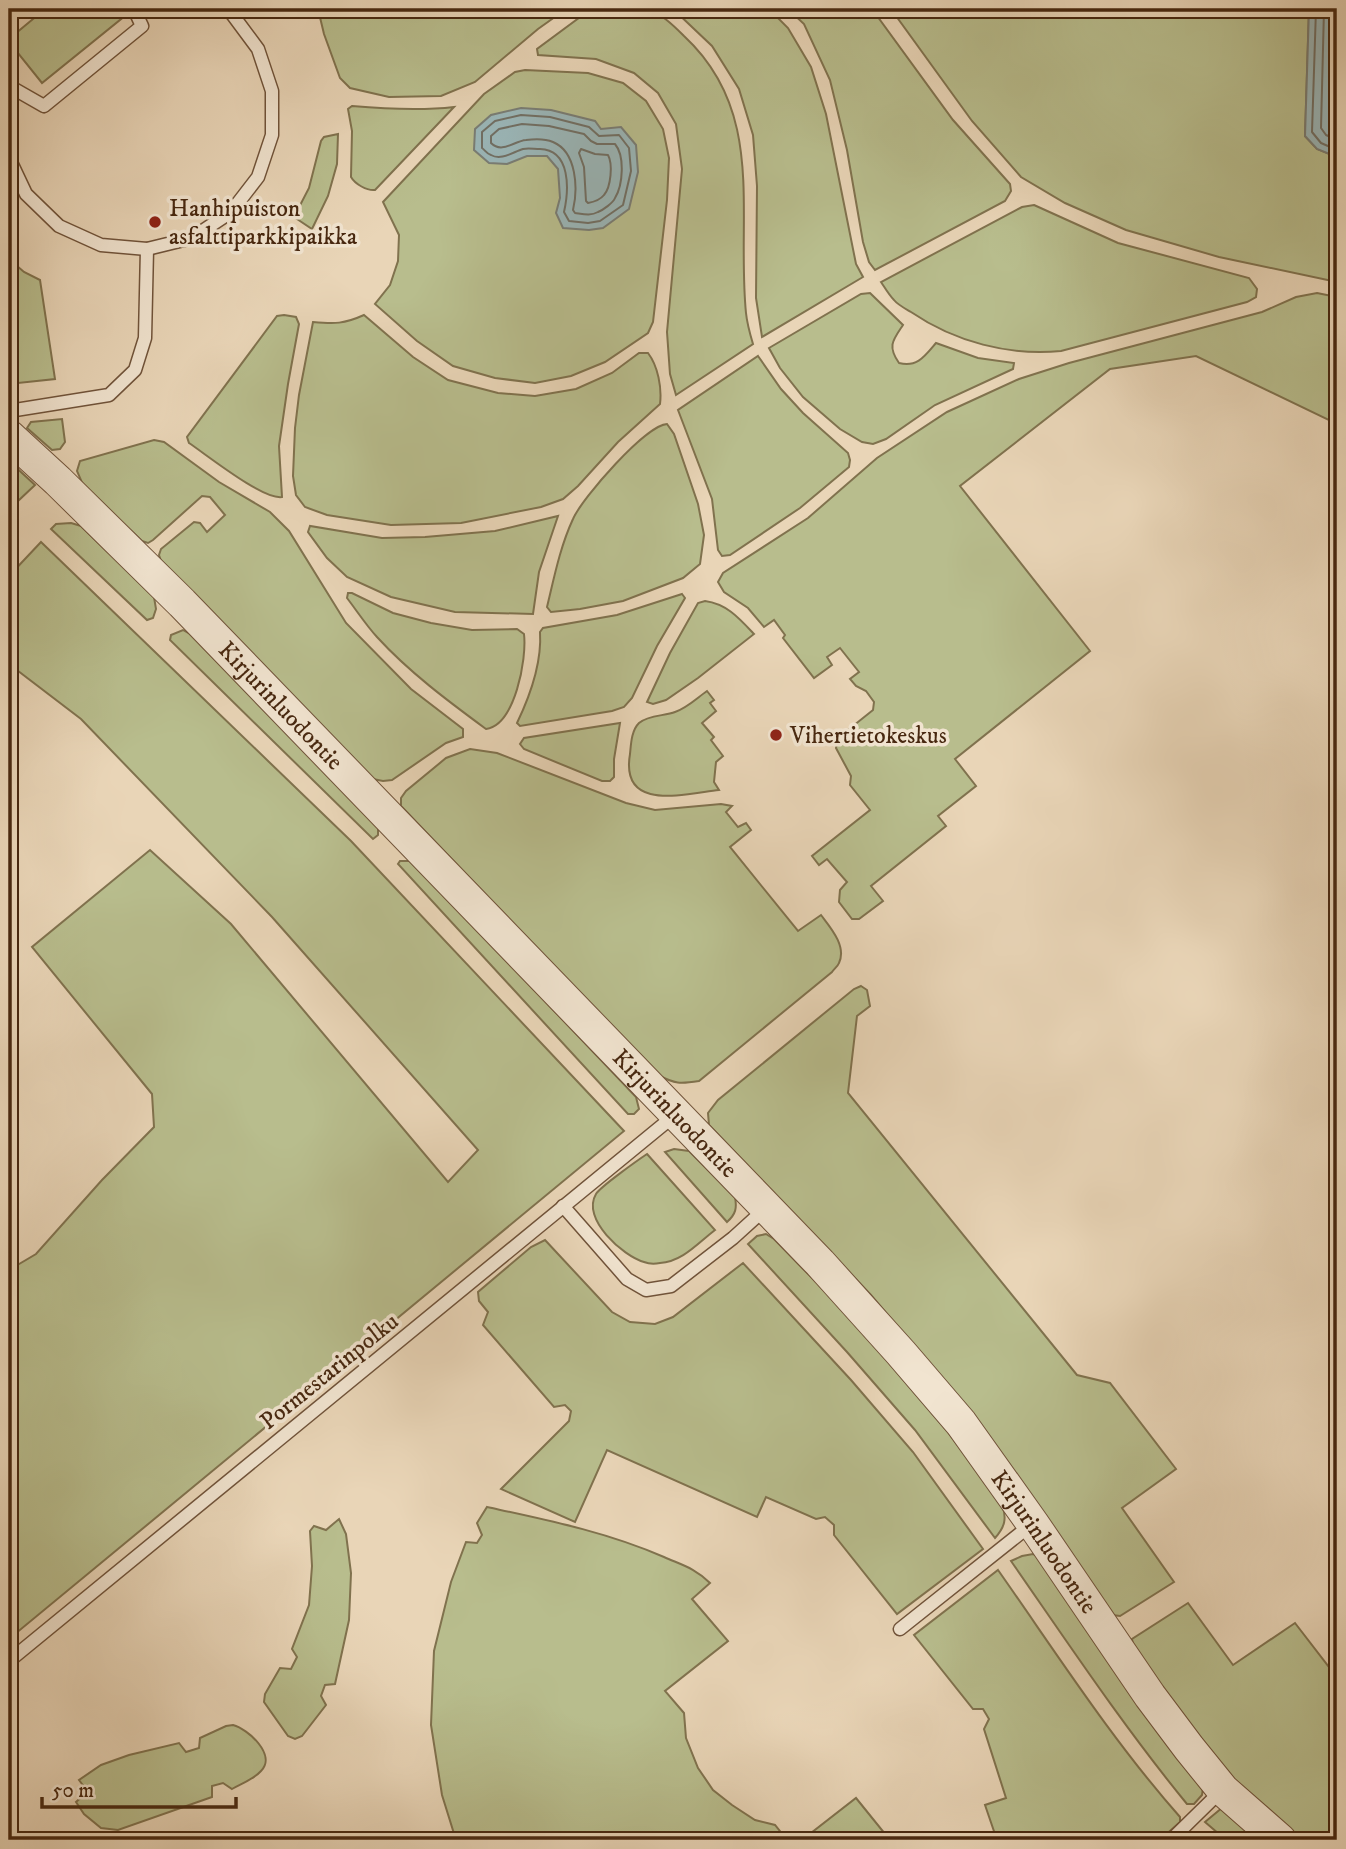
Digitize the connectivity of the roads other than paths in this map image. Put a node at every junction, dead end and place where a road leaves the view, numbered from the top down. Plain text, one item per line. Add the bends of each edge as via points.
1 (134, 9) edge
2 (224, 9) edge
3 (9, 86) edge
4 (9, 158) edge
5 (148, 249) junction
6 (9, 411) edge
7 (9, 436) edge
8 (676, 1114) junction
9 (563, 1206) junction
10 (766, 1208) junction
11 (1033, 1524) junction
12 (900, 1629) dead end
13 (9, 1661) edge
14 (1223, 1790) junction
15 (1171, 1840) edge
16 (1280, 1840) edge

1 - 3 lane via 142,26 44,106
2 - 5 lane via 258,49 272,92 272,135 258,177 231,212 192,238
4 - 5 lane via 26,194 59,226 101,245
5 - 6 lane via 145,338 135,370 109,395
7 - 8 street, Kirjurinluodontie via 182,603
8 - 9 lane, Pormestarinpolku
8 - 10 street, Kirjurinluodontie
9 - 10 lane via 627,1279 646,1290 671,1286
9 - 13 lane, Pormestarinpolku
10 - 11 street, Kirjurinluodontie via 961,1423
11 - 12 lane
11 - 14 street, Kirjurinluodontie via 1150,1696
14 - 15 lane
14 - 16 street, Kirjurinluodontie

